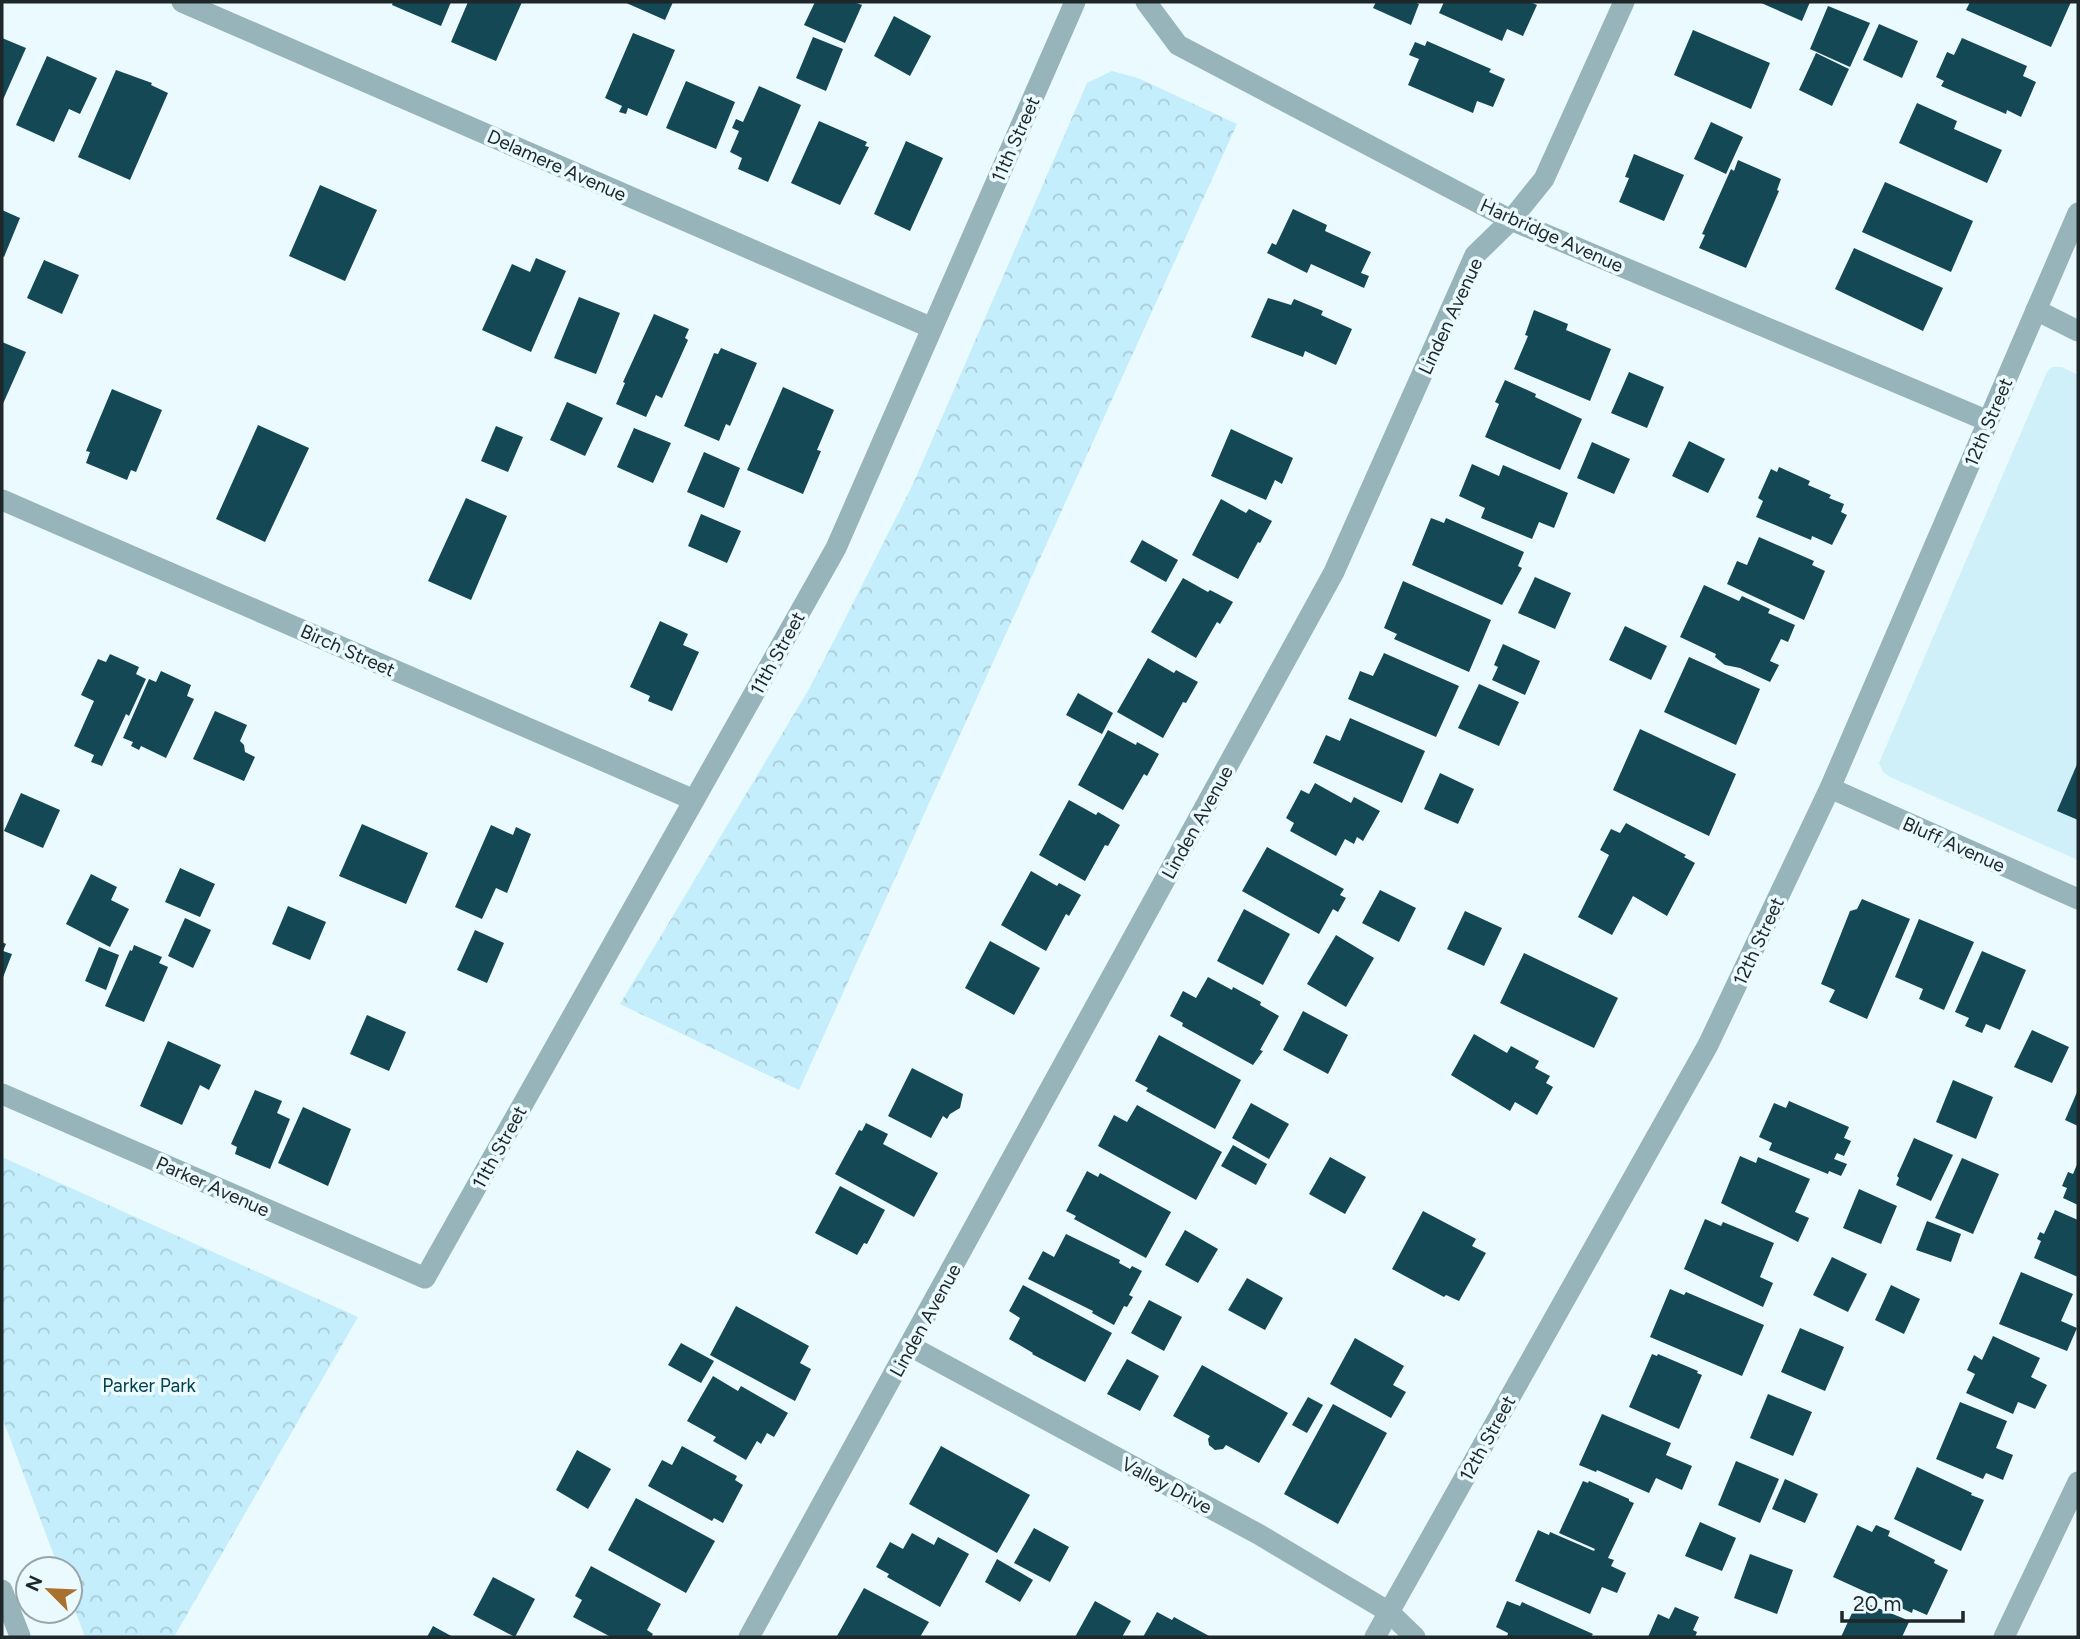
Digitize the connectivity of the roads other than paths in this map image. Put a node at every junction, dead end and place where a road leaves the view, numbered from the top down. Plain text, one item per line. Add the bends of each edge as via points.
1 (182, 2) edge
2 (1075, 2) edge
3 (1146, 2) edge
4 (1624, 2) edge
5 (2078, 213) edge
6 (1511, 220) junction
7 (2036, 310) junction
8 (932, 328) junction
9 (2078, 331) edge
10 (1988, 421) junction
11 (2, 500) edge
12 (1830, 788) junction
13 (694, 800) junction
14 (2078, 899) edge
15 (2, 1094) edge
16 (425, 1278) joint
17 (910, 1346) junction
18 (2078, 1482) edge
19 (2, 1590) edge
20 (1389, 1612) junction
21 (20, 1636) edge
22 (749, 1637) edge
23 (1375, 1637) edge
24 (1416, 1637) edge
25 (2004, 1637) edge

1 - 8 street, Delamere Avenue
2 - 8 street, 11th Street
3 - 6 street, Harbridge Avenue via 1178,45
4 - 6 street, Linden Avenue via 1544,179
5 - 7 street, 12th Street
6 - 10 street, Harbridge Avenue
6 - 17 street, Linden Avenue via 1475,255 1334,572
7 - 9 street
7 - 10 street, 12th Street
8 - 13 street, 11th Street via 836,548
10 - 12 street, 12th Street
11 - 13 street, Birch Street
12 - 14 street, Bluff Avenue
12 - 20 street, 12th Street via 1708,1045
13 - 16 street, 11th Street
15 - 16 street, Parker Avenue
17 - 20 street, Valley Drive via 1260,1535
17 - 22 street, Linden Avenue
18 - 25 street
19 - 21 street
20 - 23 street, 12th Street
20 - 24 street, Valley Drive

